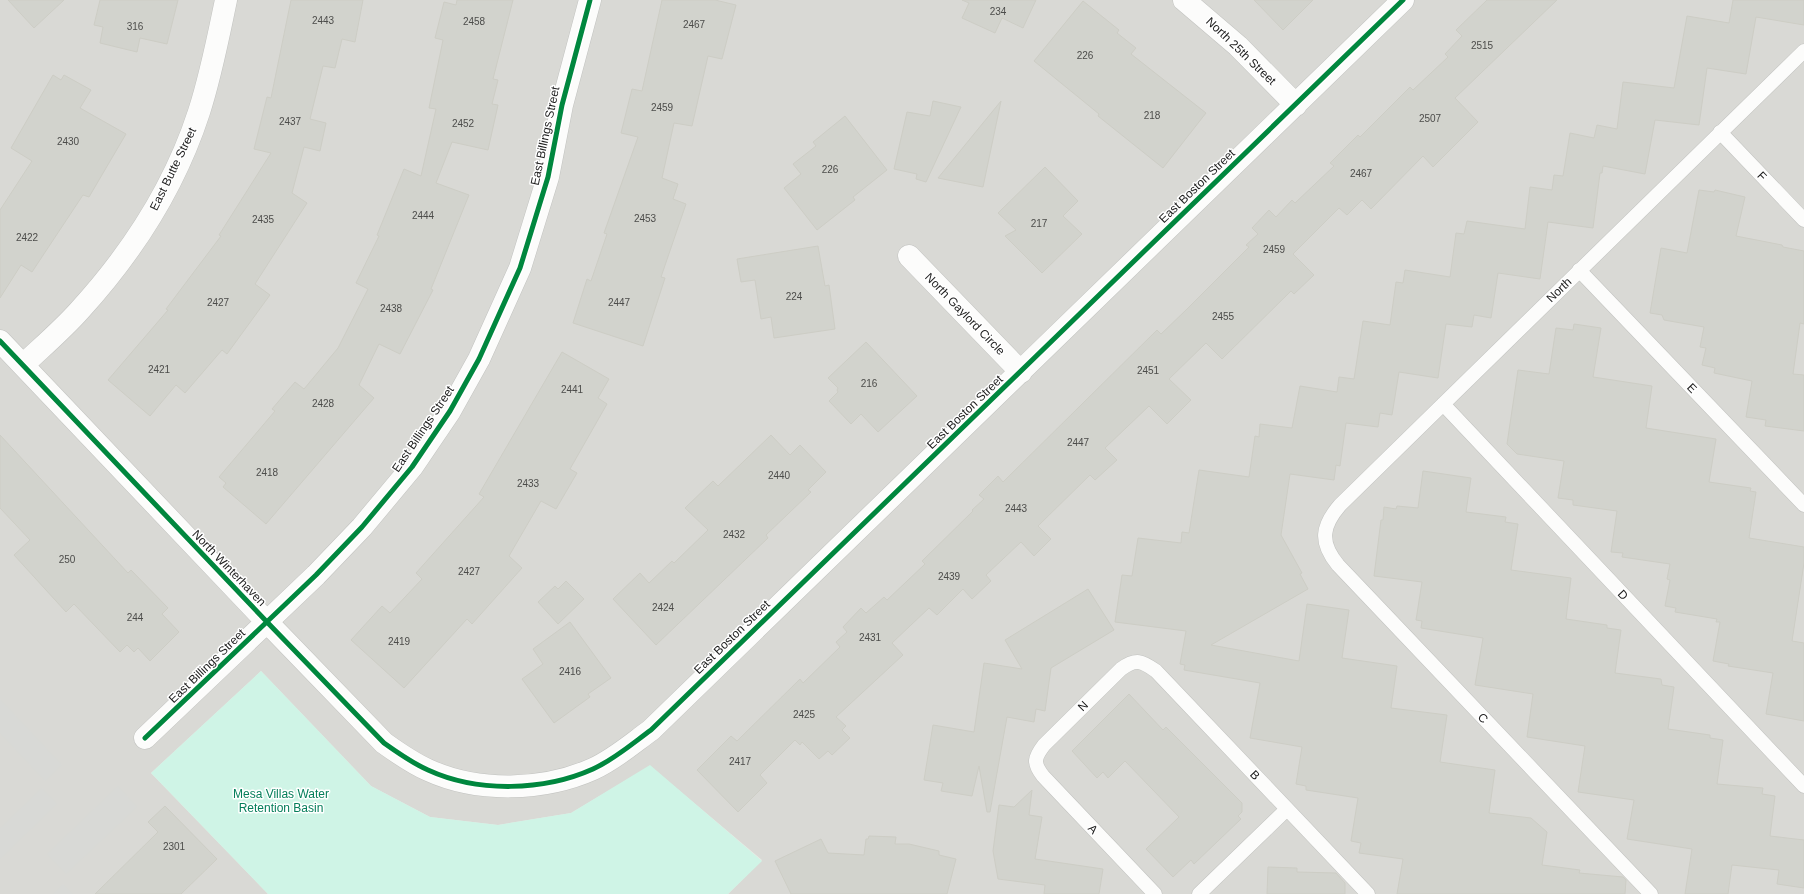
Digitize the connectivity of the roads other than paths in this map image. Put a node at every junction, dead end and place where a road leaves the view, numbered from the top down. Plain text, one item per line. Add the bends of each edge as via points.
1 (226, 0) edge
2 (590, 0) edge
3 (1184, 0) edge
4 (1403, 0) edge
5 (1804, 51) edge
6 (1296, 105) junction
7 (1720, 132) junction
8 (1804, 220) edge
9 (909, 256) dead end
10 (1579, 270) junction
11 (0, 341) edge
12 (23, 365) junction
13 (1021, 372) junction
14 (1442, 404) junction
15 (1804, 505) edge
16 (1324, 536) joint
17 (267, 622) junction
18 (1139, 661) joint
19 (145, 738) dead end
20 (1035, 760) joint
21 (511, 786) joint
22 (1804, 786) edge
23 (1287, 809) junction
24 (1155, 894) edge
25 (1199, 894) edge
26 (1368, 894) edge
27 (1651, 894) edge

1 - 12 street, East Butte Street via 213,64 199,113 163,196 109,276 79,311
2 - 17 street, East Billings Street via 562,105 548,177 520,268 479,360 450,411 412,467 362,527
3 - 6 street, North 25th Street via 1238,46
4 - 6 street, East Boston Street
5 - 7 lane, North
6 - 13 street, East Boston Street
7 - 8 lane, F
7 - 10 lane, North
9 - 13 street, North Gaylord Circle
10 - 14 lane, North
10 - 15 lane, E
11 - 12 street, North Winterhaven
12 - 17 street, North Winterhaven
13 - 21 street, East Boston Street via 651,730 594,768 540,785
14 - 16 lane, North via 1340,504 1332,513
14 - 22 lane, D
16 - 27 lane, C via 1326,547 1338,565
17 - 19 street, East Billings Street
17 - 21 street, North Winterhaven via 365,725 406,759 428,771 454,779
18 - 20 lane, N via 1129,663 1121,669 1044,745
18 - 23 lane, B via 1156,671
20 - 24 lane, A via 1043,776
23 - 25 lane
23 - 26 lane, B

